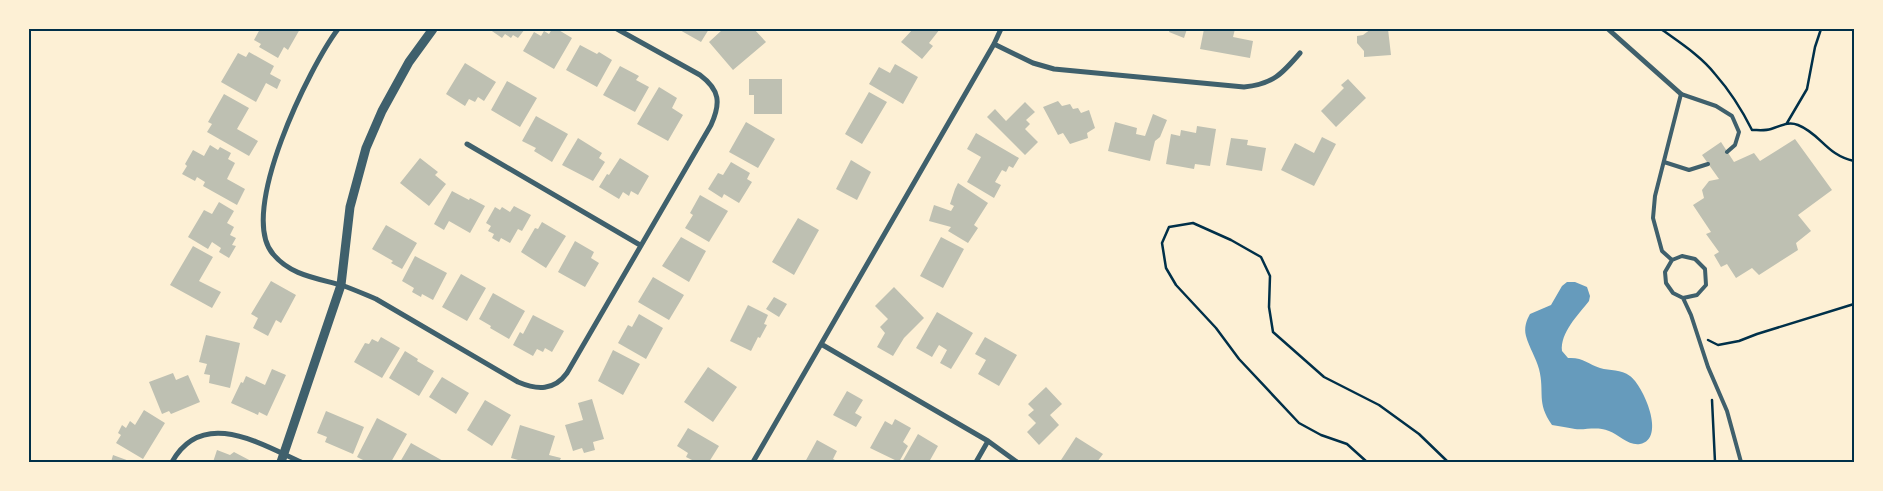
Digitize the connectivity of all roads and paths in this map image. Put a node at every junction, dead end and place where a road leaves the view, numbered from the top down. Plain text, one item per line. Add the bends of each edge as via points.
1 (338, 29) edge
2 (433, 29) edge
3 (617, 29) edge
4 (1001, 29) edge
5 (1608, 29) edge
6 (1661, 29) edge
7 (1821, 29) edge
8 (994, 44) junction
9 (1300, 53) dead end
10 (1681, 94) junction
11 (1787, 123) junction
12 (1737, 129) junction
13 (1752, 130) junction
14 (467, 144) dead end
15 (1727, 152) dead end
16 (1854, 161) edge
17 (1664, 162) junction
18 (1708, 164) dead end
19 (640, 245) junction
20 (1672, 260) junction
21 (340, 285) junction
22 (1683, 298) junction
23 (1854, 304) edge
24 (1697, 332) junction
25 (821, 344) junction
26 (1718, 390) junction
27 (988, 441) junction
28 (283, 458) edge
29 (172, 462) edge
30 (301, 462) edge
31 (753, 462) edge
32 (976, 462) edge
33 (1017, 462) edge
34 (1367, 462) edge
35 (1448, 462) edge
36 (1715, 462) edge
37 (1741, 462) edge

1 - 21 street via 296,102 276,156 262,213 263,231 277,259 287,268
2 - 21 street via 409,62 366,148 350,207
3 - 19 street via 700,75 710,82 718,98 711,126
4 - 8 street
5 - 10 street
6 - 13 path via 1715,73
7 - 11 path via 1808,90
8 - 9 street via 1033,63 1054,69 1244,88 1274,79
8 - 25 street
10 - 12 lane via 1716,106 1732,116
10 - 17 lane
11 - 13 path via 1770,130
11 - 16 path via 1798,124 1833,154
12 - 13 path
12 - 15 lane via 1736,145
14 - 19 street
17 - 18 lane via 1689,170
17 - 20 lane via 1653,218 1662,251
19 - 21 street via 568,373 548,388 518,382 376,299
20 - 22 lane via 1665,272 1666,282 1674,293
20 - 22 lane via 1682,256 1695,259 1705,269 1706,285 1697,295
21 - 28 street
22 - 24 lane
23 - 24 path via 1773,328 1739,342 1718,345
24 - 26 lane
25 - 27 street
25 - 31 street
26 - 36 path via 1712,400
26 - 37 lane
27 - 32 street
27 - 33 street
28 - 29 street via 248,440 223,432 210,432 187,443
28 - 30 street
34 - 35 path via 1347,444 1299,423 1239,360 1216,328 1176,285 1166,268 1162,243 1169,227 1193,223 1261,257 1270,276 1269,307 1273,332 1324,377 1379,404 1419,434

